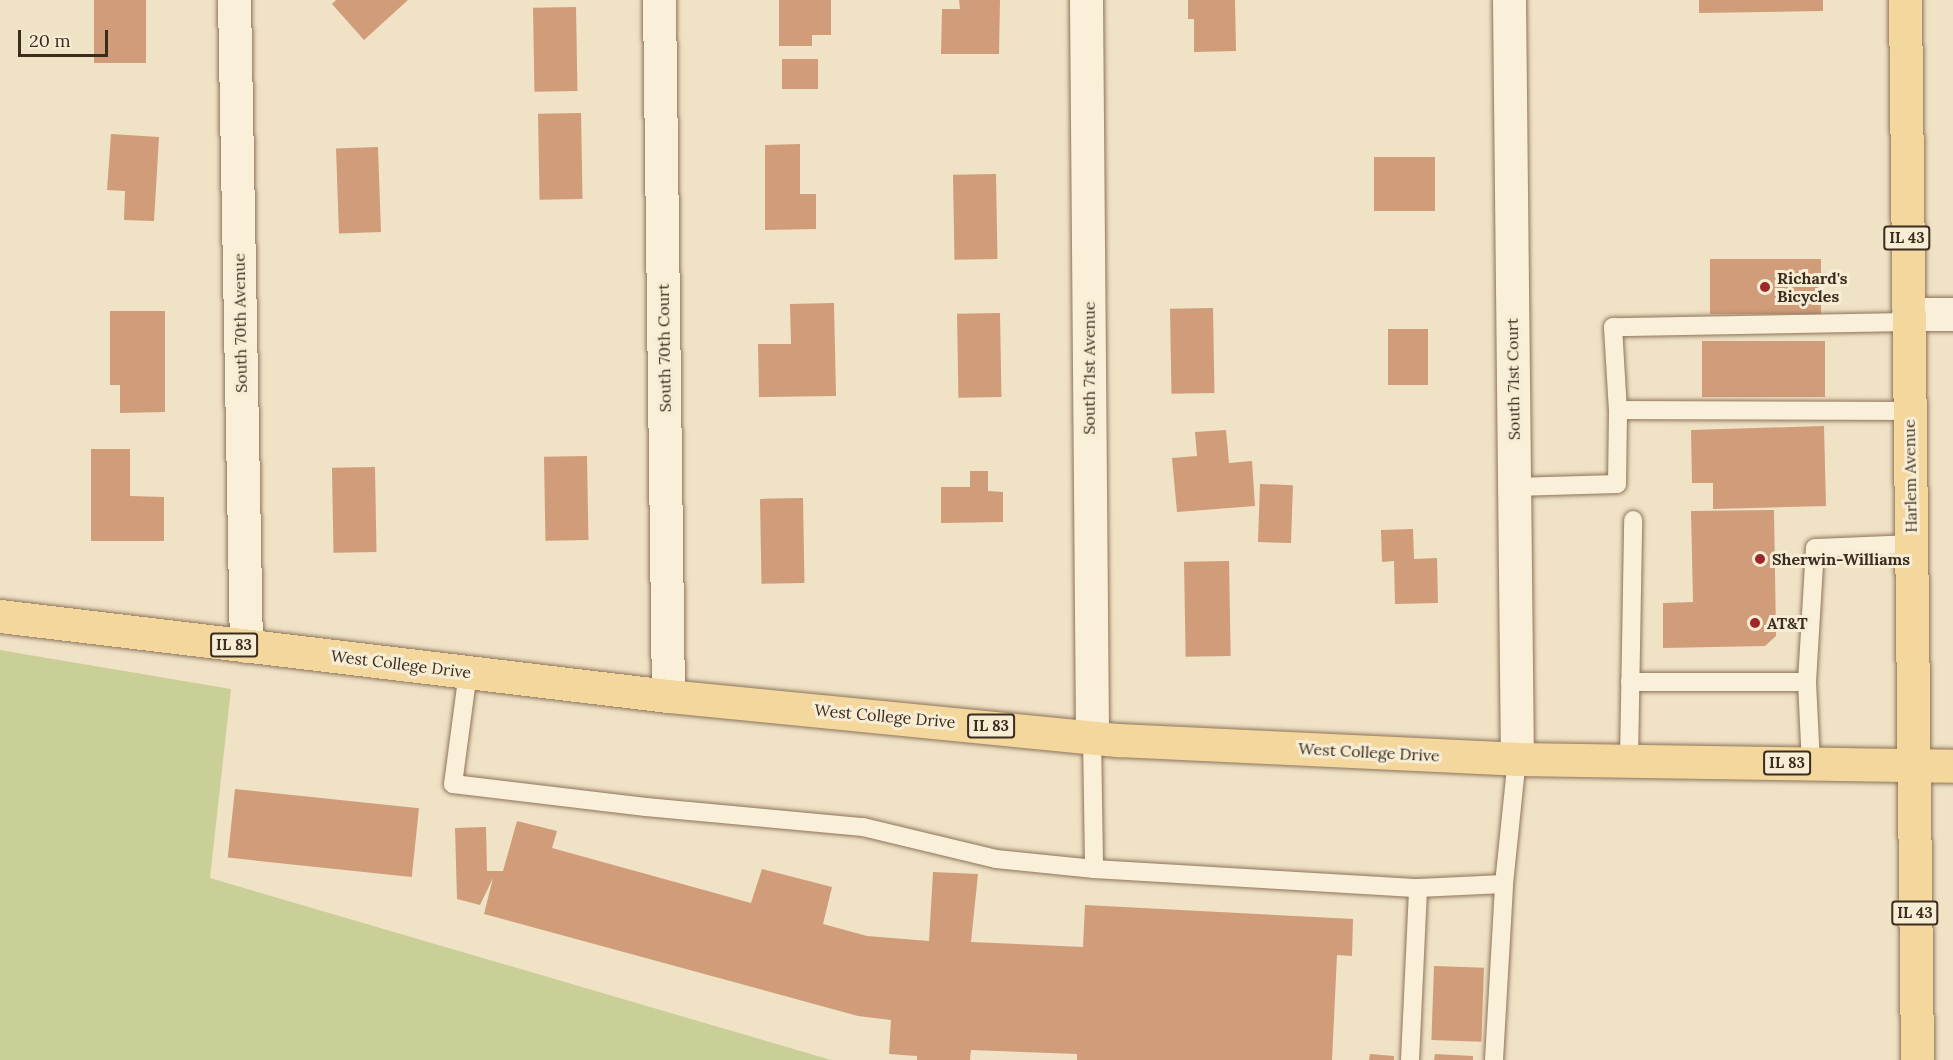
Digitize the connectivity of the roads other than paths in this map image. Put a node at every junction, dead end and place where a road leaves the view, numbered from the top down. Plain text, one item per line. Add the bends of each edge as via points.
1 (234, 0) edge
2 (659, 0) edge
3 (1086, 0) edge
4 (1509, 0) edge
5 (1905, 0) edge
6 (1953, 314) edge
7 (1908, 318) junction
8 (1618, 410) junction
9 (1909, 411) junction
10 (1514, 487) junction
11 (1633, 520) dead end
12 (1910, 544) junction
13 (0, 616) edge
14 (246, 646) junction
15 (468, 672) junction
16 (1630, 682) junction
17 (1807, 682) junction
18 (668, 696) junction
19 (1092, 736) junction
20 (1517, 759) junction
21 (1629, 761) junction
22 (1811, 764) junction
23 (1912, 765) junction
24 (1953, 766) edge
25 (1094, 870) junction
26 (1504, 884) junction
27 (1418, 888) junction
28 (1410, 1060) edge
29 (1494, 1060) edge
30 (1917, 1060) edge

1 - 14 street, South 70th Avenue
2 - 18 street, South 70th Court
3 - 19 street, South 71st Avenue
4 - 10 street, South 71st Court
5 - 7 main road, Harlem Avenue / IL 43
6 - 7 street
7 - 8 lane via 1613,327
7 - 9 main road, Harlem Avenue / IL 43
8 - 9 lane
8 - 10 lane via 1617,484
9 - 12 main road, Harlem Avenue / IL 43
10 - 20 street, South 71st Court
11 - 16 lane
12 - 17 lane via 1815,548
12 - 23 main road, Harlem Avenue / IL 43
13 - 14 main road, West College Drive / IL 83
14 - 15 main road, West College Drive / IL 83
15 - 18 main road, West College Drive / IL 83
15 - 25 lane via 453,784 863,827 996,859
16 - 17 lane
16 - 21 lane
17 - 22 lane
18 - 19 main road, West College Drive / IL 83
19 - 20 main road, West College Drive / IL 83
19 - 25 lane
20 - 21 main road, West College Drive / IL 83
20 - 26 lane
21 - 22 main road, West College Drive / IL 83
22 - 23 main road, West College Drive / IL 83
23 - 24 main road, West College Drive / IL 83
23 - 30 main road, Harlem Avenue / IL 43
25 - 27 lane
26 - 27 lane
26 - 29 lane
27 - 28 lane

